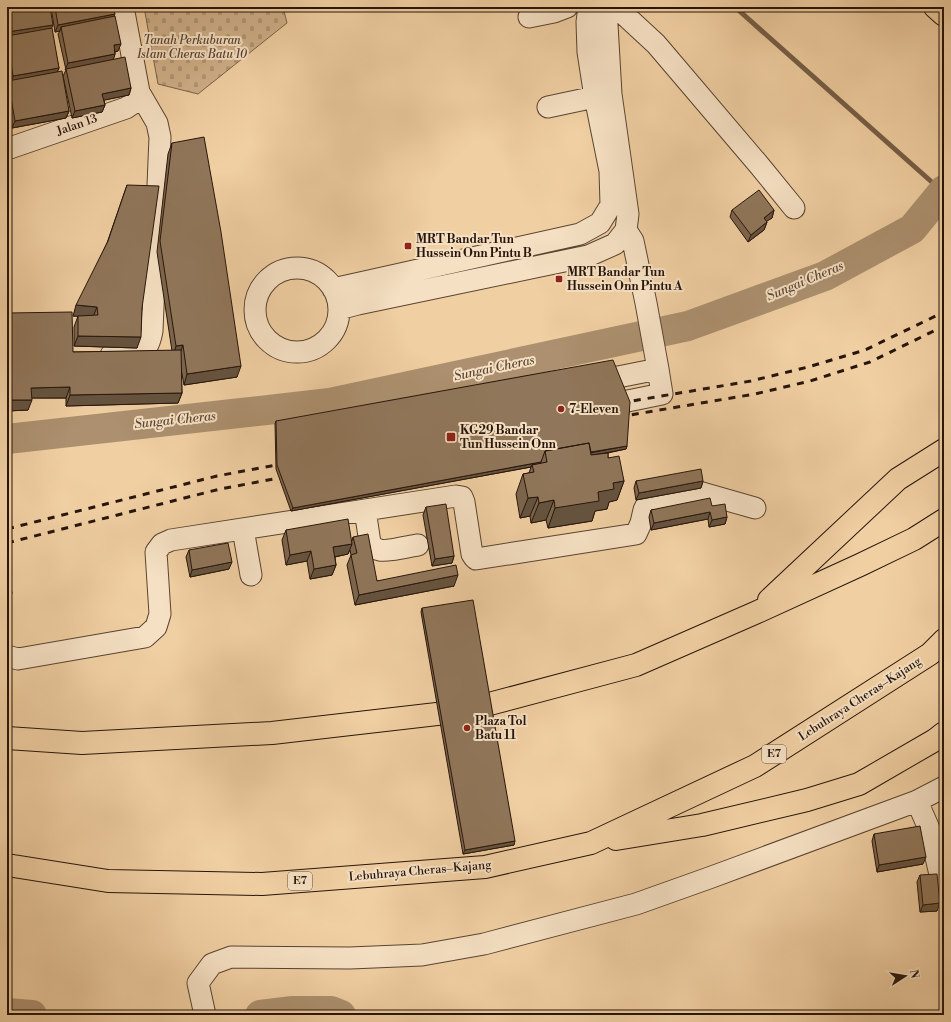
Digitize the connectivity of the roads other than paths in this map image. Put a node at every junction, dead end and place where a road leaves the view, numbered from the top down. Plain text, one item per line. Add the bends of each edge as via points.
1 (123, 7) edge
2 (567, 7) edge
3 (588, 7) edge
4 (606, 7) edge
5 (616, 7) edge
6 (935, 7) edge
7 (944, 15) edge
8 (529, 17) dead end
9 (139, 92) junction
10 (603, 95) junction
11 (548, 107) dead end
12 (7, 149) edge
13 (794, 208) dead end
14 (626, 230) junction
15 (333, 289) junction
16 (339, 308) junction
17 (98, 356) edge
18 (658, 369) junction
19 (572, 386) edge
20 (585, 410) edge
21 (944, 450) edge
22 (755, 508) dead end
23 (365, 510) junction
24 (944, 520) edge
25 (243, 529) junction
26 (418, 545) dead end
27 (251, 575) dead end
28 (755, 613) junction
29 (944, 640) edge
30 (7, 656) edge
31 (944, 733) edge
32 (7, 738) edge
33 (944, 787) edge
34 (917, 801) junction
35 (591, 843) junction
36 (7, 865) edge
37 (940, 879) dead end
38 (205, 1015) edge

1 - 9 street
2 - 8 street
3 - 10 street via 588,52
4 - 10 street
5 - 13 street via 656,44
6 - 7 main road
9 - 12 street, Jalan 13 via 136,102 126,108
9 - 17 street via 157,122 160,137 151,338 147,346 137,352
10 - 11 street
10 - 14 street via 628,214
10 - 15 street via 611,205 600,223 580,234
14 - 16 street via 615,244 588,256
14 - 18 street via 633,241
15 - 16 street
15 - 16 street via 320,274 308,269 282,270 270,277 261,287 255,315 259,329 279,348 293,352 307,351 331,336 338,323
18 - 19 street
18 - 20 street via 662,394
21 - 28 main road via 898,479
22 - 23 street via 699,492 689,493 647,504 636,534 476,558 472,554 462,497
23 - 25 street
23 - 26 street via 370,543 375,549 383,551
24 - 28 main road via 914,539
25 - 27 street
25 - 30 street via 170,540 162,544 156,552 160,614 156,627 145,637 18,659
28 - 32 main road via 636,665 463,711 272,733 82,743
29 - 35 main road, Lebuhraya Cheras–Kajang / E7 via 930,654 755,766
31 - 35 main road via 859,784 837,791 702,825
33 - 34 street
34 - 37 street via 930,831
34 - 38 street via 636,904 484,944 422,955 350,958 231,957 212,964 198,983
35 - 36 main road, Lebuhraya Cheras–Kajang / E7 via 485,867 262,884 108,881

